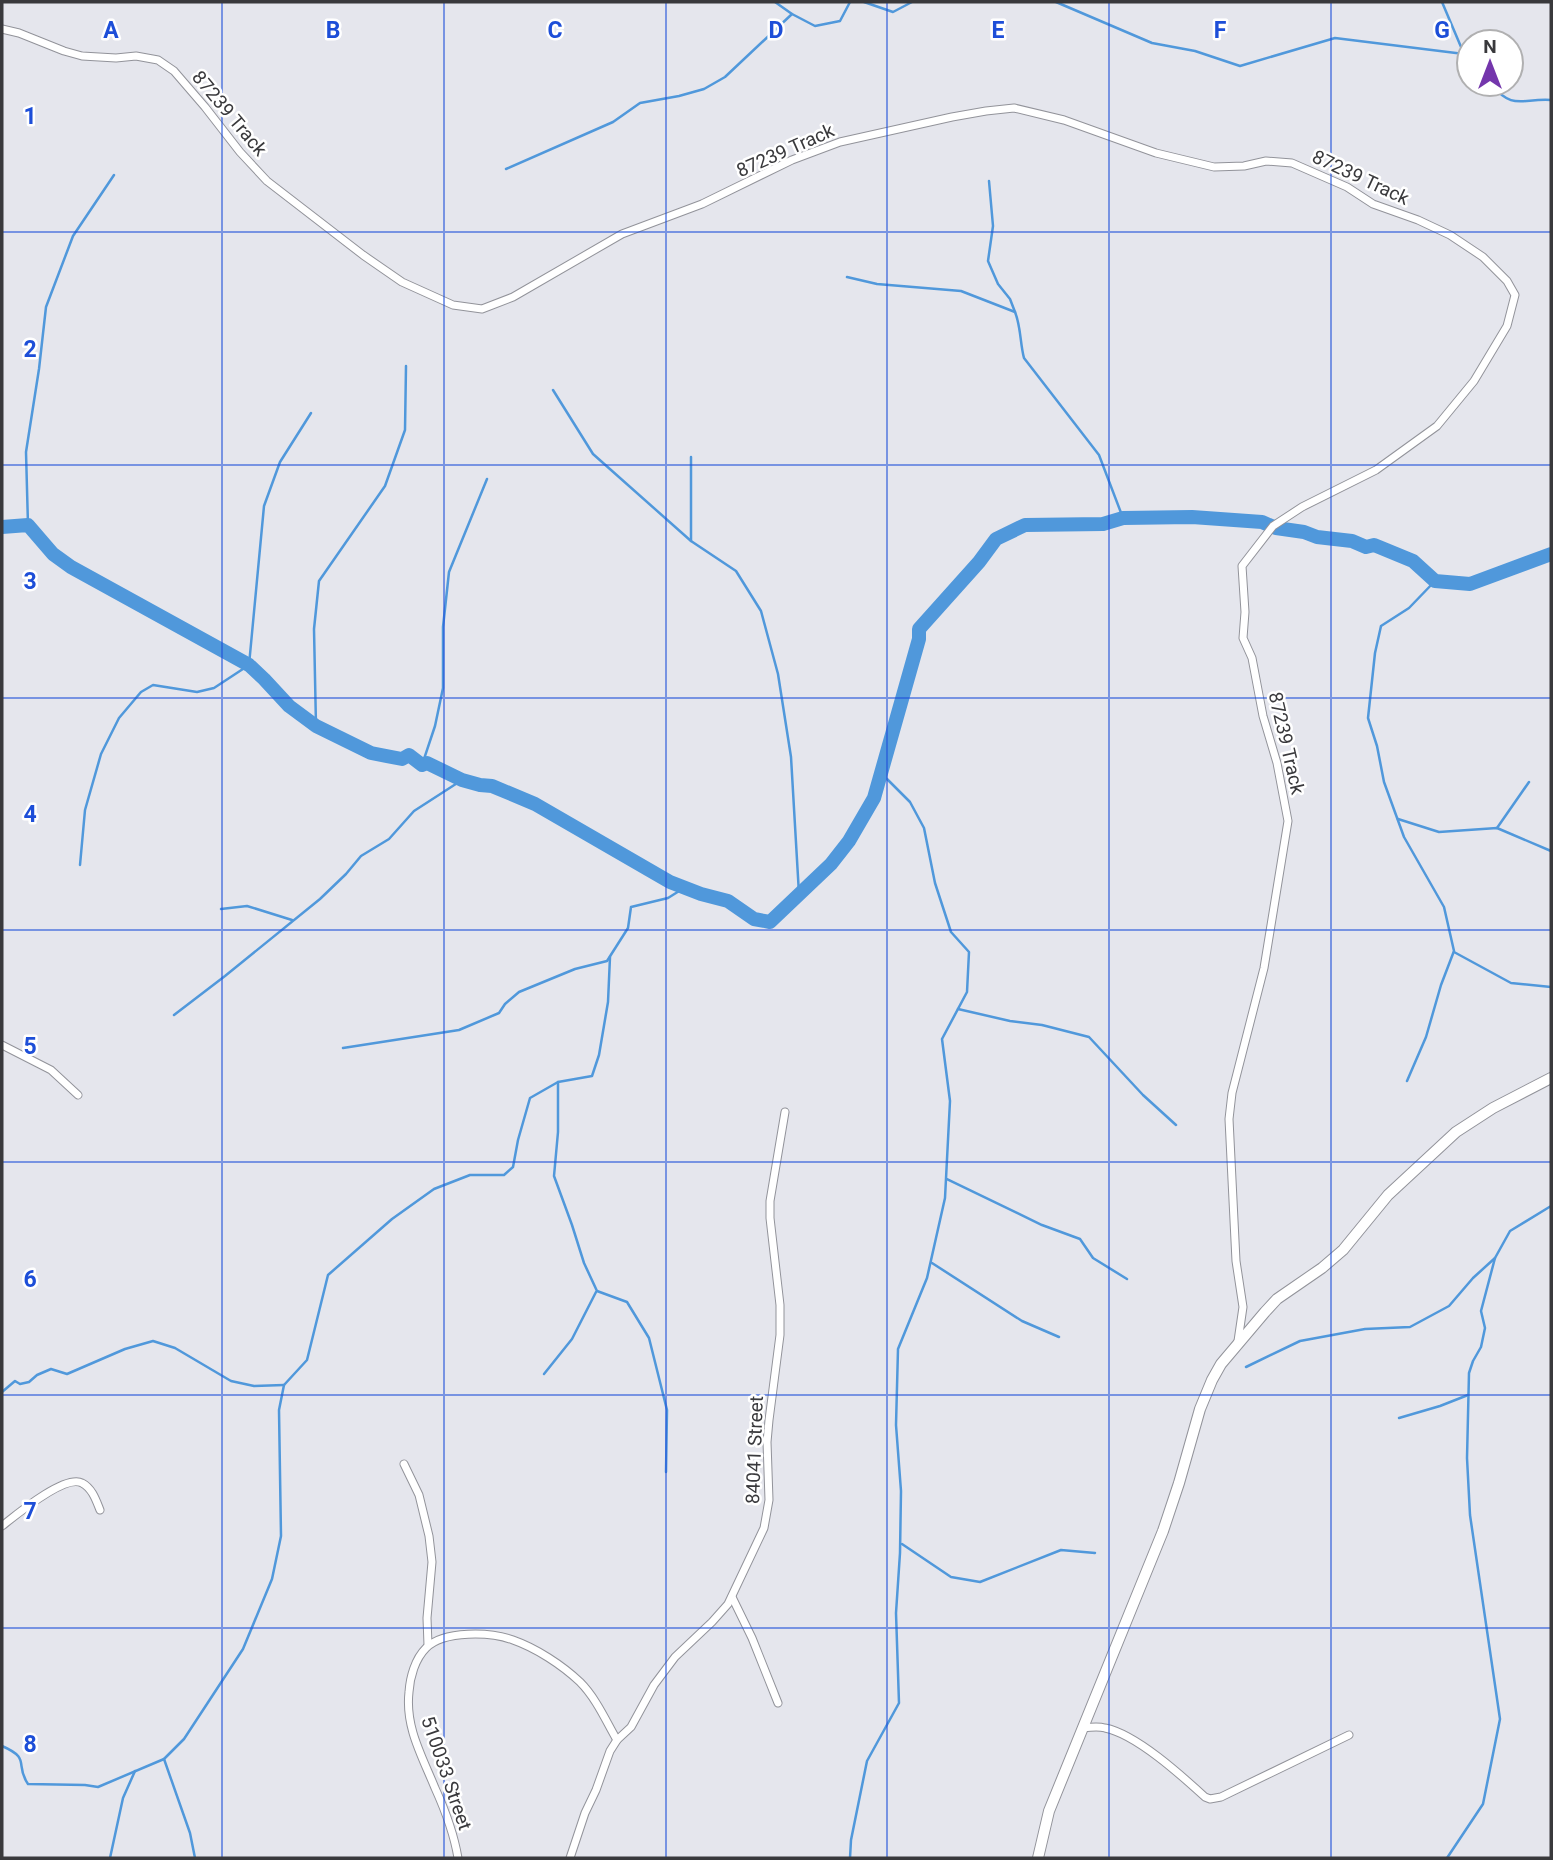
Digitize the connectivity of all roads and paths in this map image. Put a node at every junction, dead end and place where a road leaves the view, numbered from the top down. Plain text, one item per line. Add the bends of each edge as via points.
1 (2, 29) edge
2 (2, 1045) edge
3 (1551, 1078) edge
4 (78, 1096) dead end
5 (785, 1112) dead end
6 (1237, 1344) junction
7 (404, 1464) dead end
8 (100, 1510) dead end
9 (2, 1526) edge
10 (732, 1597) junction
11 (428, 1645) junction
12 (778, 1703) dead end
13 (1083, 1728) junction
14 (1349, 1735) dead end
15 (617, 1740) junction
16 (458, 1858) edge
17 (570, 1858) edge
18 (1038, 1858) edge

1 - 6 street, 87239 Track via 82,56 158,60 174,71 267,181 402,282 453,305 482,309 513,297 622,234 840,142 1014,108 1214,167 1292,163 1373,204 1450,235 1483,257 1507,281 1515,295 1507,326 1474,381 1437,426 1376,470 1273,526 1242,566 1243,638 1252,658 1288,821 1266,957 1229,1119 1236,1261 1243,1307
2 - 4 street via 51,1070
3 - 6 street via 1456,1132 1388,1195 1343,1250 1277,1299
5 - 10 street, 84041 Street via 771,1200 780,1335 768,1431 767,1520
6 - 13 street via 1206,1393 1167,1523
7 - 11 street via 419,1495 429,1536
8 - 9 street via 85,1484 71,1481
10 - 12 street
10 - 15 street, 84041 Street via 675,1657 631,1727
11 - 15 street via 460,1635 497,1636 521,1643 580,1682
11 - 16 street, 510033 Street via 411,1677 410,1724
13 - 14 street via 1105,1727 1129,1739 1210,1799
13 - 18 street via 1049,1811
15 - 17 street, 84041 Street

